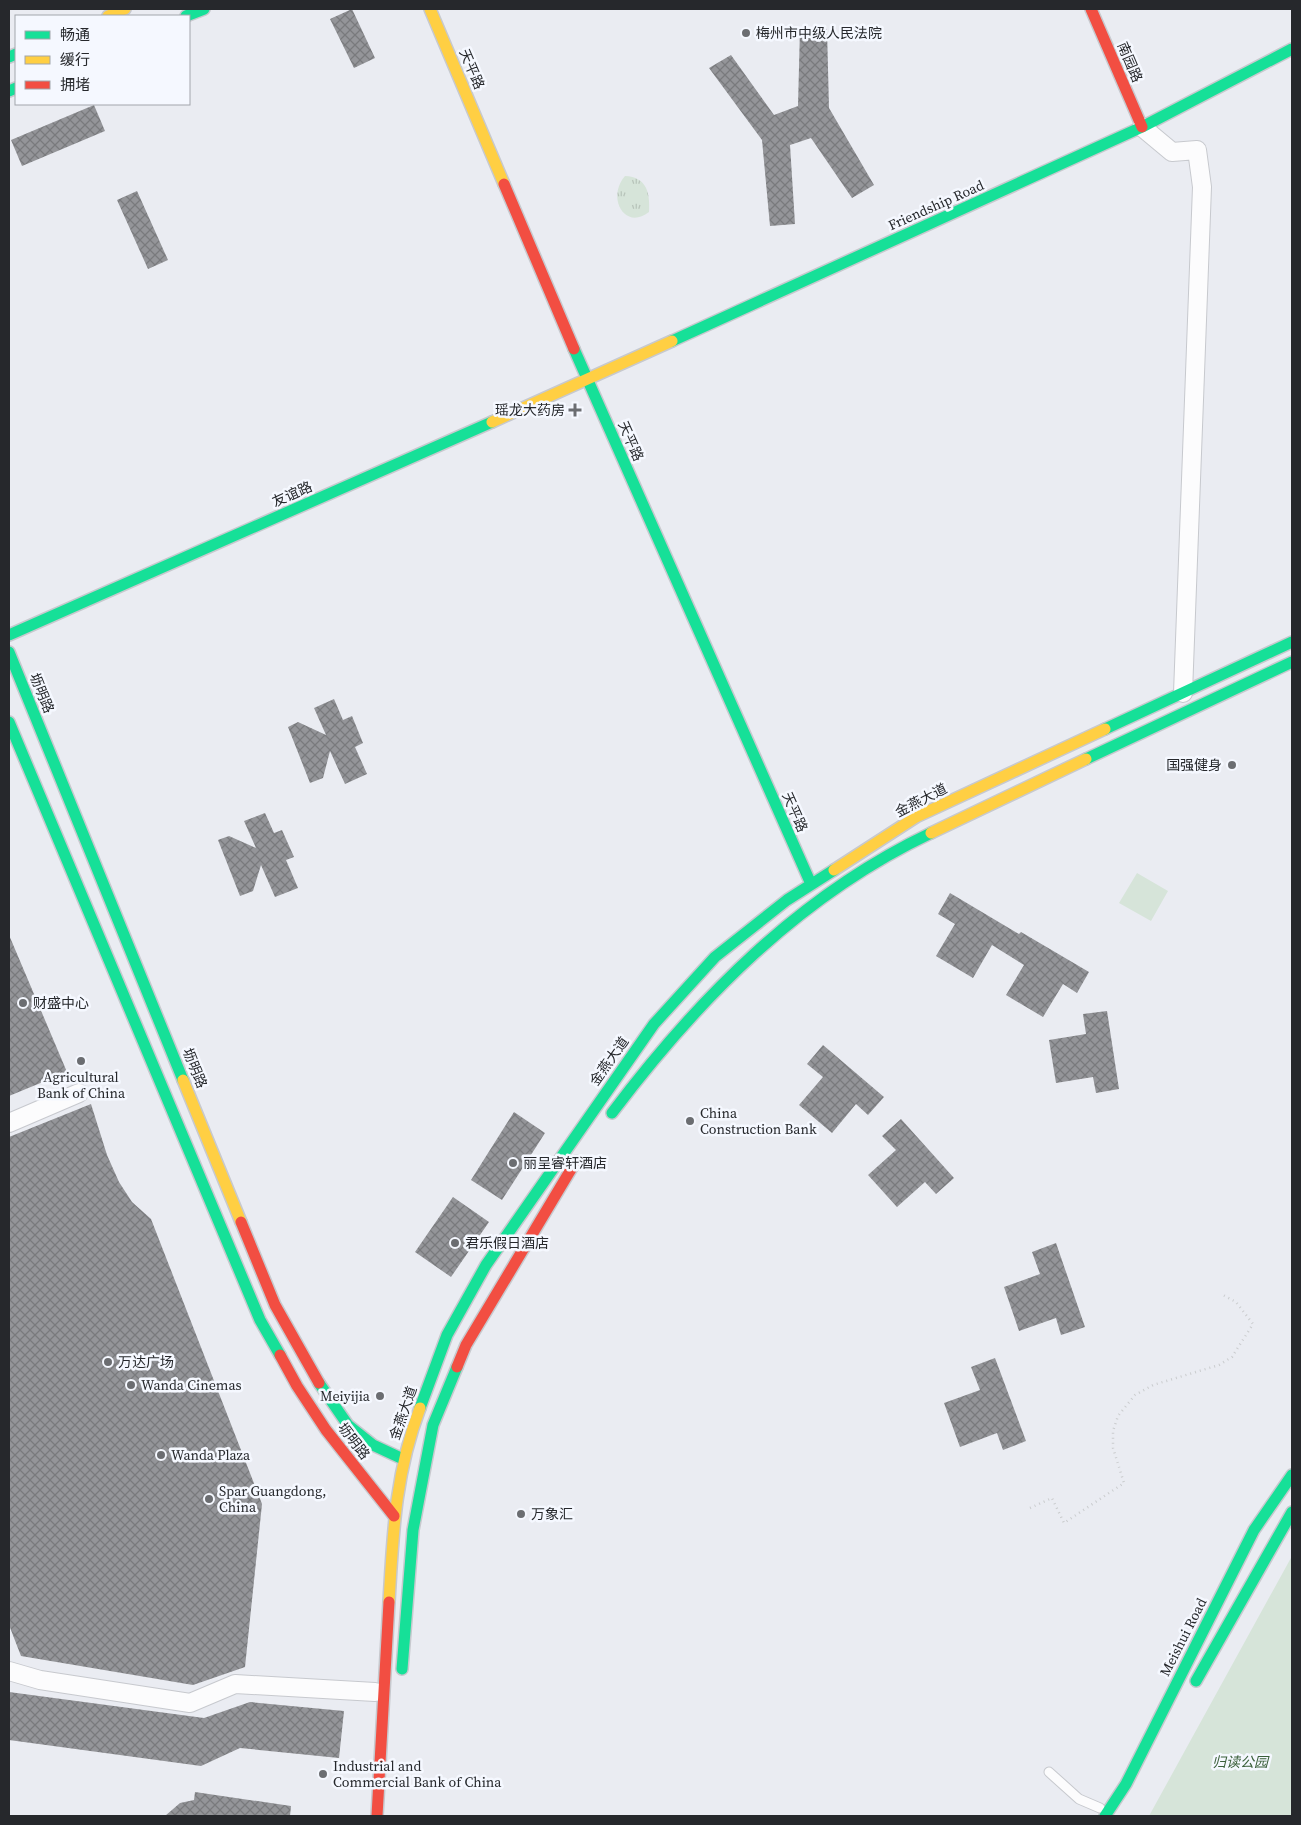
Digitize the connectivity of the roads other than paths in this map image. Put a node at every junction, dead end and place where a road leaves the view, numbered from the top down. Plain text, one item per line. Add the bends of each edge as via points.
1 (204, 9) edge
2 (430, 9) edge
3 (1091, 9) edge
4 (189, 15) edge
5 (1292, 48) edge
6 (1142, 127) junction
7 (587, 380) junction
8 (9, 635) edge
9 (1292, 642) edge
10 (9, 652) edge
11 (1292, 662) edge
12 (1183, 693) junction
13 (9, 722) edge
14 (811, 884) junction
15 (80, 1093) dead end
16 (9, 1123) edge
17 (602, 1125) dead end
18 (585, 1149) dead end
19 (403, 1460) junction
20 (1292, 1475) edge
21 (1292, 1512) edge
22 (394, 1516) junction
23 (9, 1671) edge
24 (401, 1684) dead end
25 (1192, 1688) dead end
26 (375, 1692) dead end
27 (1049, 1772) dead end
28 (1102, 1812) edge
29 (377, 1816) edge

1 - 4 main road
2 - 7 main road, 天平路
3 - 6 main road, 南园路
5 - 6 main road, Friendship Road
6 - 7 main road, Friendship Road
6 - 12 street via 1172,152 1197,150 1202,187
7 - 8 main road, 友谊路
7 - 14 main road, 天平路
9 - 12 main road, 金燕大道
10 - 19 main road, 坜明路 via 275,1304 312,1372 348,1425 373,1445
11 - 17 main road via 898,848 838,887 792,920 699,1007
12 - 14 main road, 金燕大道 via 916,817
13 - 22 main road, 坜明路 via 260,1320 326,1430
14 - 19 main road, 金燕大道 via 715,957 654,1024 486,1265 447,1336
15 - 16 street
18 - 24 main road via 466,1345 433,1425 413,1530
19 - 22 main road, 金燕大道
20 - 28 main road, Meishui Road via 1254,1530 1126,1784
21 - 25 main road
22 - 29 main road, 金燕大道
23 - 26 street via 40,1680 190,1703 235,1684
27 - 28 lane via 1079,1798

